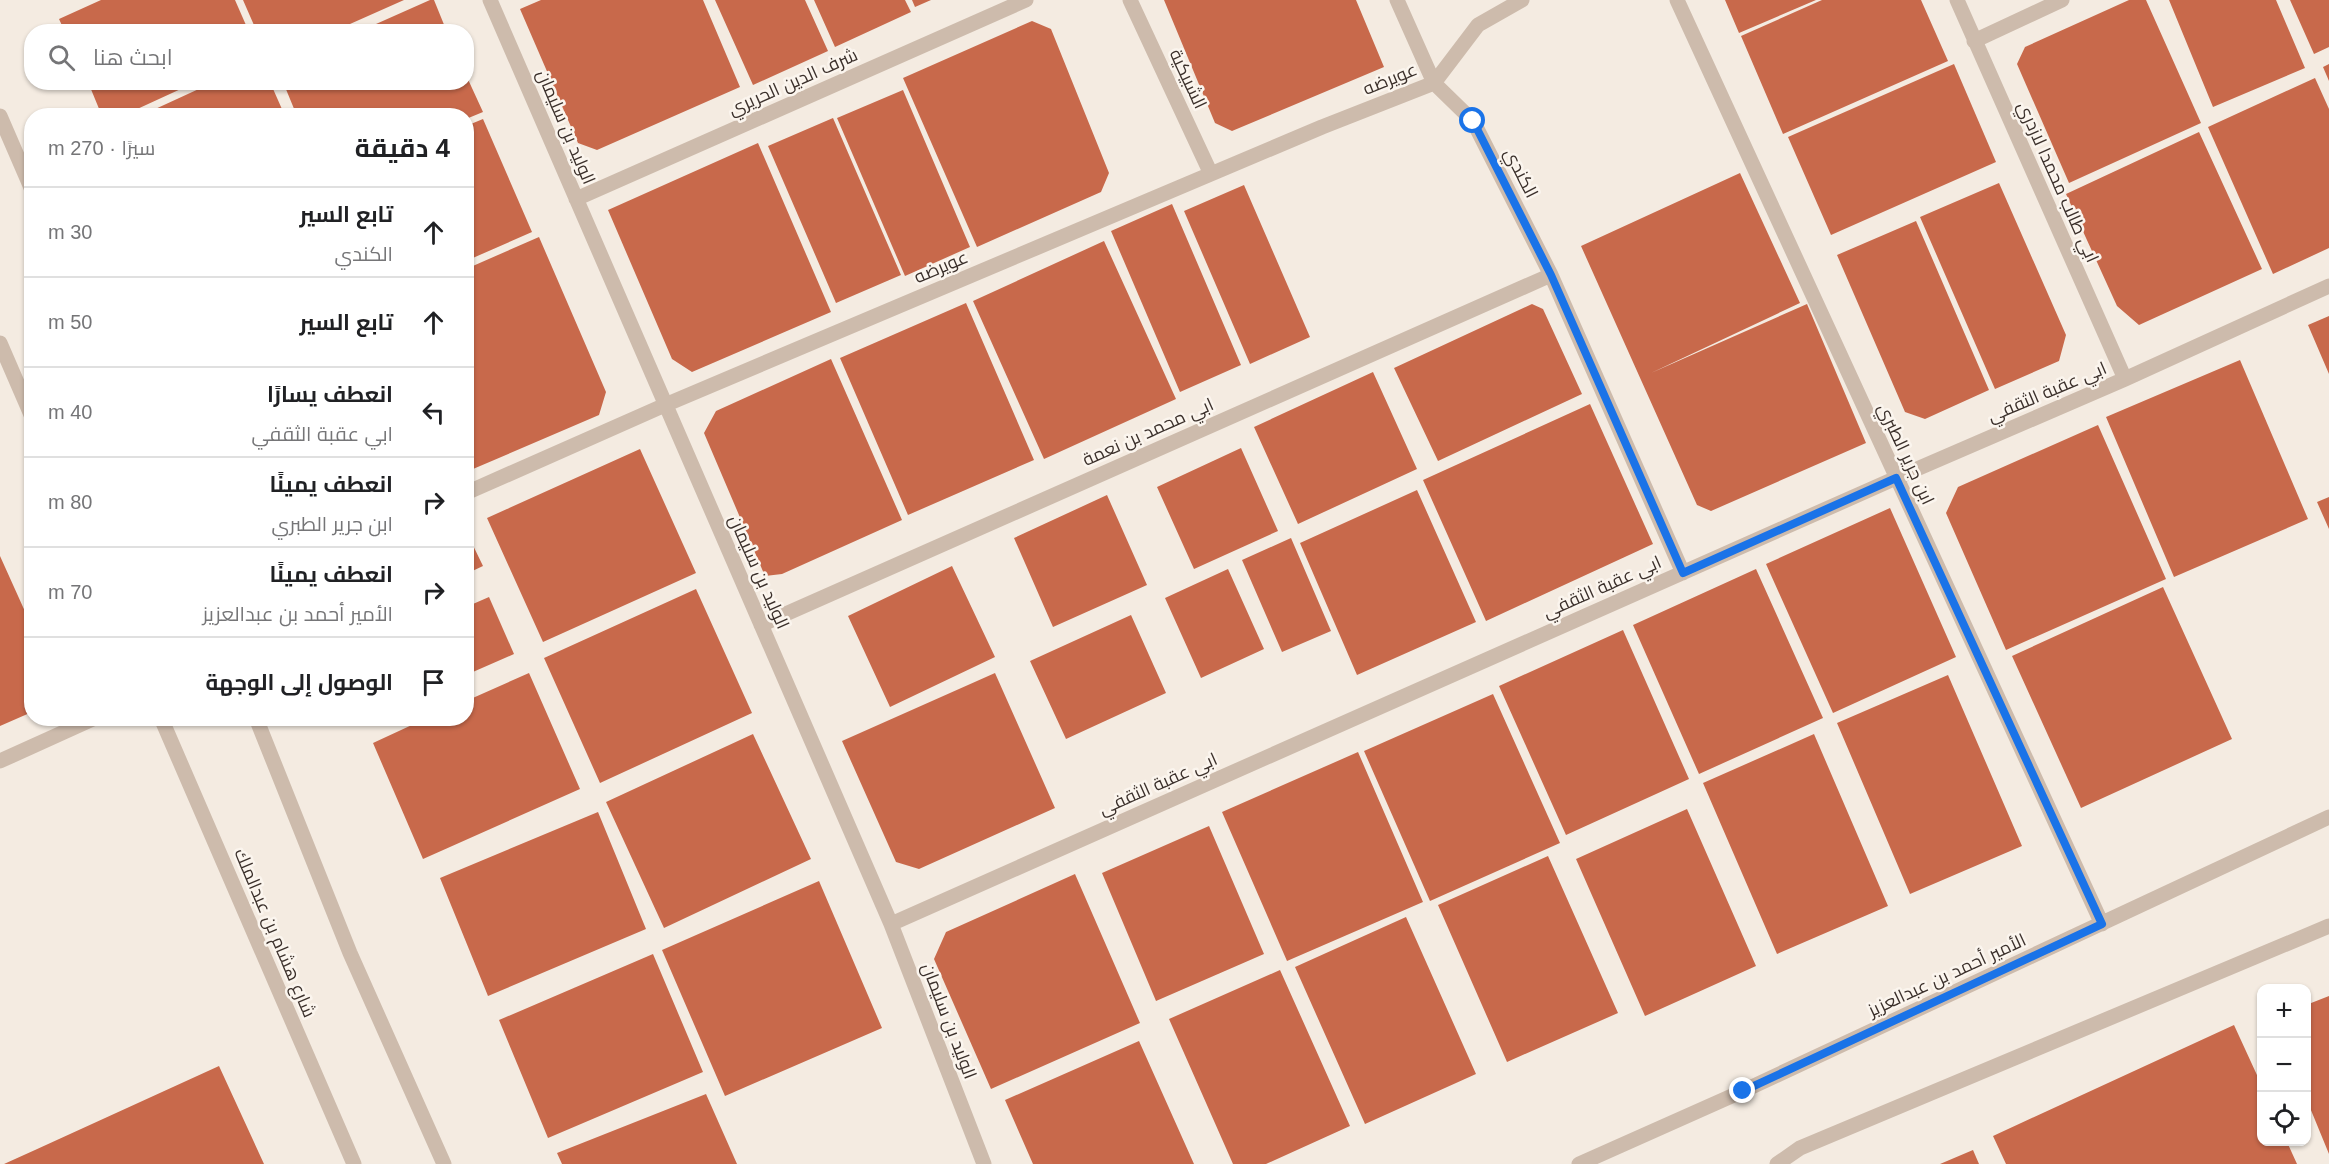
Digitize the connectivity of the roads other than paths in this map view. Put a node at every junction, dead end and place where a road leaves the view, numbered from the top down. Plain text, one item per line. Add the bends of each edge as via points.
1 (490, 0) edge
2 (1026, 0) edge
3 (1130, 0) edge
4 (1397, 0) edge
5 (1522, 0) edge
6 (1677, 0) edge
7 (1957, 0) edge
8 (2062, 0) edge
9 (1974, 41) junction
10 (1434, 83) junction
11 (0, 116) edge
12 (24, 172) edge
13 (1211, 174) junction
14 (576, 199) junction
15 (1551, 275) junction
16 (2329, 286) edge
17 (0, 343) edge
18 (2125, 380) junction
19 (24, 398) edge
20 (665, 405) junction
21 (1896, 478) junction
22 (474, 489) edge
23 (1683, 573) junction
24 (761, 625) junction
25 (77, 726) edge
26 (163, 726) edge
27 (259, 726) edge
28 (0, 761) edge
29 (2329, 817) edge
30 (891, 924) junction
31 (2102, 924) junction
32 (2329, 926) edge
33 (354, 1164) edge
34 (444, 1164) edge
35 (984, 1164) edge
36 (1579, 1164) edge
37 (1777, 1164) edge

1 - 14 street, الوليد بن سليمان
2 - 14 street, شرف الدين الحريري
3 - 13 street, الشبيكية
4 - 10 street, الكندي
5 - 10 street via 1478,25
6 - 21 street, ابن جرير الطبري
7 - 9 street, ابي طالب محمدا لازدري
8 - 9 street
9 - 18 street, ابي طالب محمدا لازدري
10 - 13 street, عويرضه
10 - 15 street, الكندي via 1473,121
11 - 12 street
13 - 20 street, عويرضه
14 - 20 street, الوليد بن سليمان
15 - 23 street, الكندي
15 - 24 street, ابي محمد بن نعمة
16 - 18 street, ابي عقبة الثقفي
17 - 19 street
18 - 21 street, ابي عقبة الثقفي
20 - 22 street, عويرضه
20 - 24 street, الوليد بن سليمان
21 - 23 street, ابي عقبة الثقفي
21 - 31 street, ابن جرير الطبري
23 - 30 street, ابي عقبة الثقفي
24 - 30 street, الوليد بن سليمان
25 - 28 street
26 - 33 street, شارع هشام بن عبدالملك
27 - 34 street via 350,953
29 - 31 street, الأمير أحمد بن عبدالعزيز
30 - 35 street, الوليد بن سليمان
31 - 36 street, الأمير أحمد بن عبدالعزيز
32 - 37 street via 1800,1148

